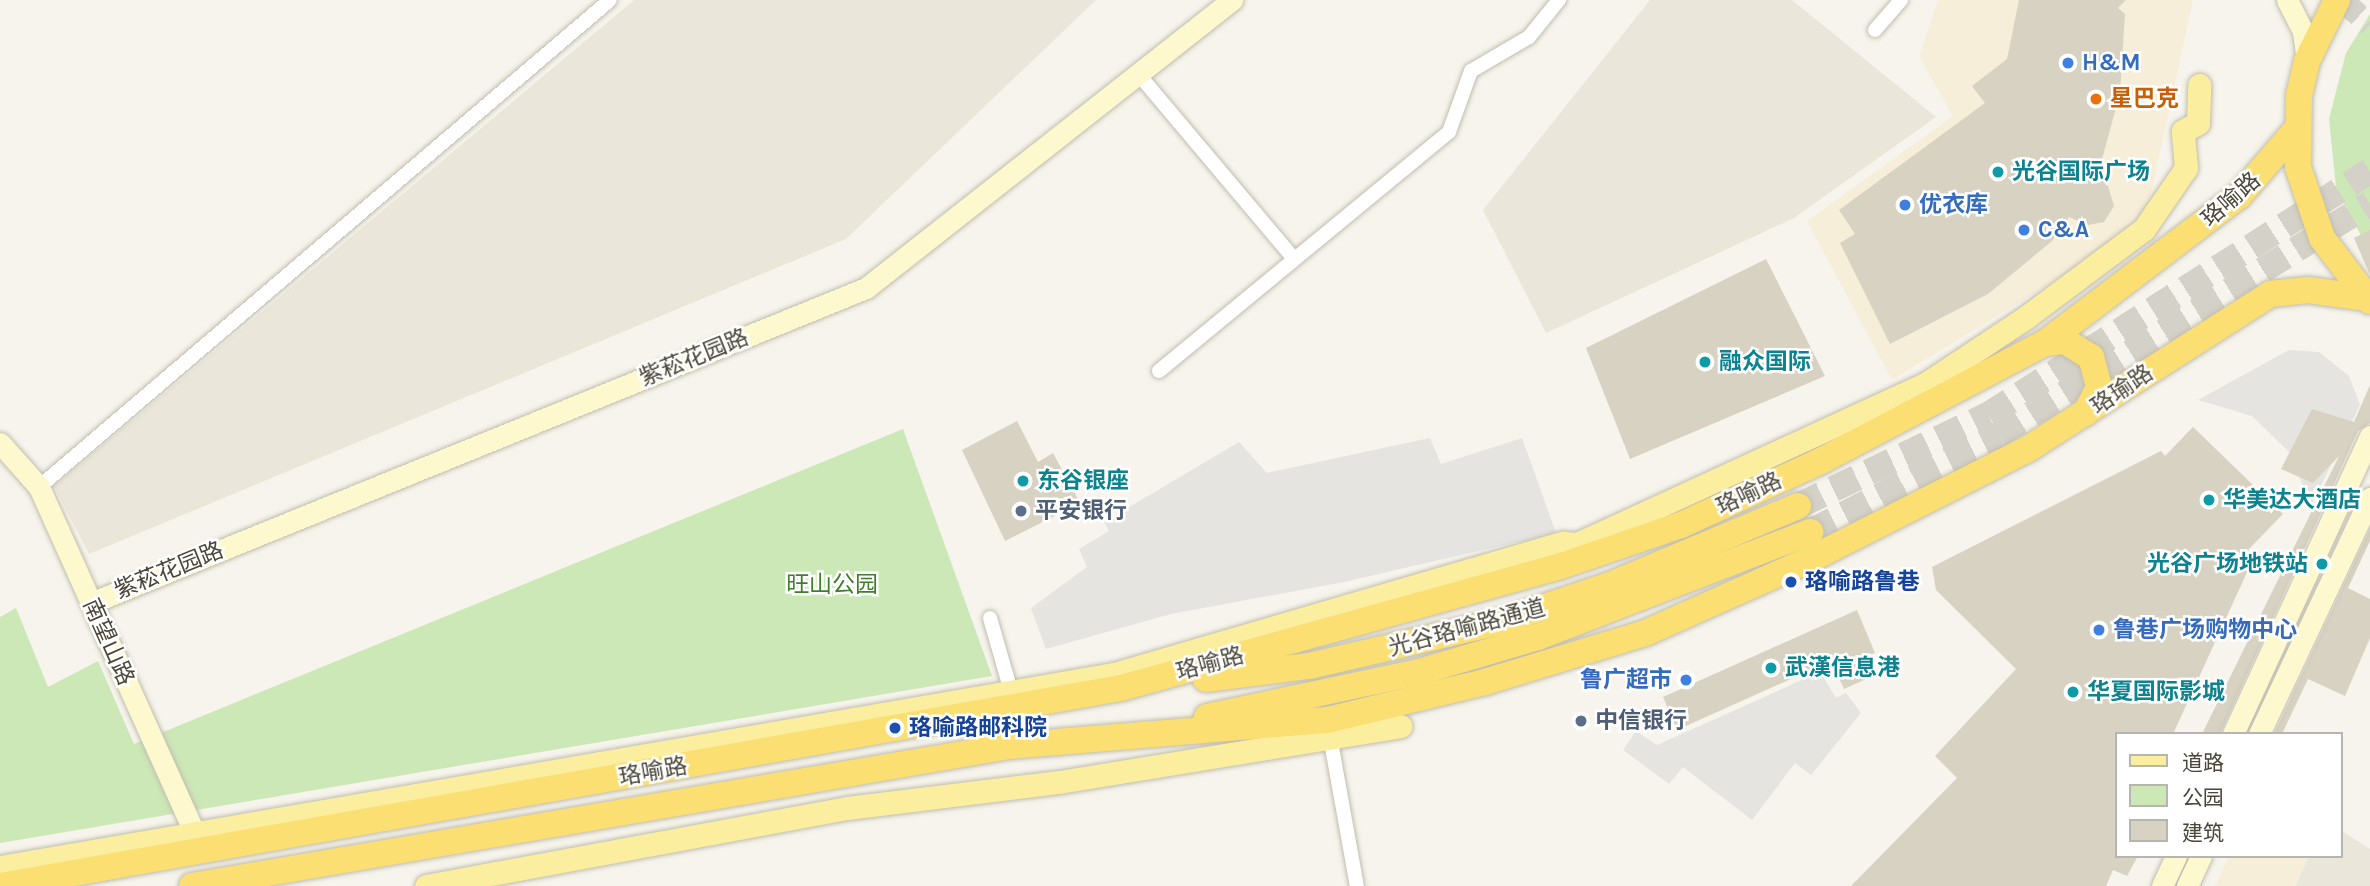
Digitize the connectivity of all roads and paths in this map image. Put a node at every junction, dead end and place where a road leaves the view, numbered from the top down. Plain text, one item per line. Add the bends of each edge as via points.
1 (610, 0) edge
2 (1231, 0) edge
3 (1559, 0) edge
4 (1901, 0) edge
5 (2287, 0) edge
6 (2337, 0) edge
7 (1875, 30) dead end
8 (2307, 61) junction
9 (1140, 76) junction
10 (2199, 85) dead end
11 (2295, 130) junction
12 (1294, 259) junction
13 (2368, 300) edge
14 (2045, 343) junction
15 (1159, 371) dead end
16 (2082, 416) junction
17 (2370, 436) edge
18 (0, 443) edge
19 (39, 487) junction
20 (2370, 499) edge
21 (1798, 506) tunnel mouth
22 (1882, 523) joint
23 (1810, 532) tunnel mouth
24 (91, 603) junction
25 (990, 618) dead end
26 (1121, 688) junction
27 (1014, 699) junction
28 (1400, 726) dead end
29 (1328, 729) junction
30 (1144, 731) junction
31 (2234, 732) edge
32 (2260, 732) edge
33 (198, 842) junction
34 (2175, 858) edge
35 (2200, 858) edge
36 (0, 867) edge
37 (0, 886) edge
38 (192, 886) edge
39 (426, 886) edge
40 (1357, 886) edge
41 (2162, 886) edge
42 (2187, 886) edge

1 - 19 street
2 - 9 street, 紫菘花园路
3 - 12 street via 1529,37 1471,71 1449,132
4 - 7 street
5 - 8 street via 2304,32
6 - 8 highway
8 - 11 highway
9 - 12 street
9 - 24 street, 紫菘花园路 via 866,288
10 - 27 main road via 2198,123 2183,131 2186,168 2144,229 1927,383 1577,544 1563,542
11 - 13 highway via 2307,204 2342,270
11 - 14 highway, 珞喻路 via 2239,196
12 - 15 street
13 - 16 highway, 珞瑜路 via 2308,290 2270,294
14 - 16 highway via 2075,344 2097,366 2097,397
14 - 26 highway, 珞喻路 via 1823,460 1681,525 1558,567
16 - 22 highway, 珞瑜路
17 - 31 street
18 - 19 street, 南望山路
19 - 24 street, 南望山路
20 - 32 street
21 - 26 highway, 光谷珞喻路通道 via 1610,585 1436,639 1309,666
22 - 29 highway, 珞喻路 via 1645,633
23 - 30 highway, 光谷珞喻路通道 via 1727,568 1538,637 1419,672
24 - 33 street, 南望山路
25 - 27 street
26 - 27 highway, 珞喻路
27 - 33 highway, 珞喻路
28 - 29 main road
29 - 30 highway, 珞喻路
29 - 39 main road via 1059,782 847,808
29 - 40 street
30 - 38 highway, 珞喻路 via 1009,746
33 - 36 main road
33 - 37 highway, 珞喻路
34 - 41 street
35 - 42 street

